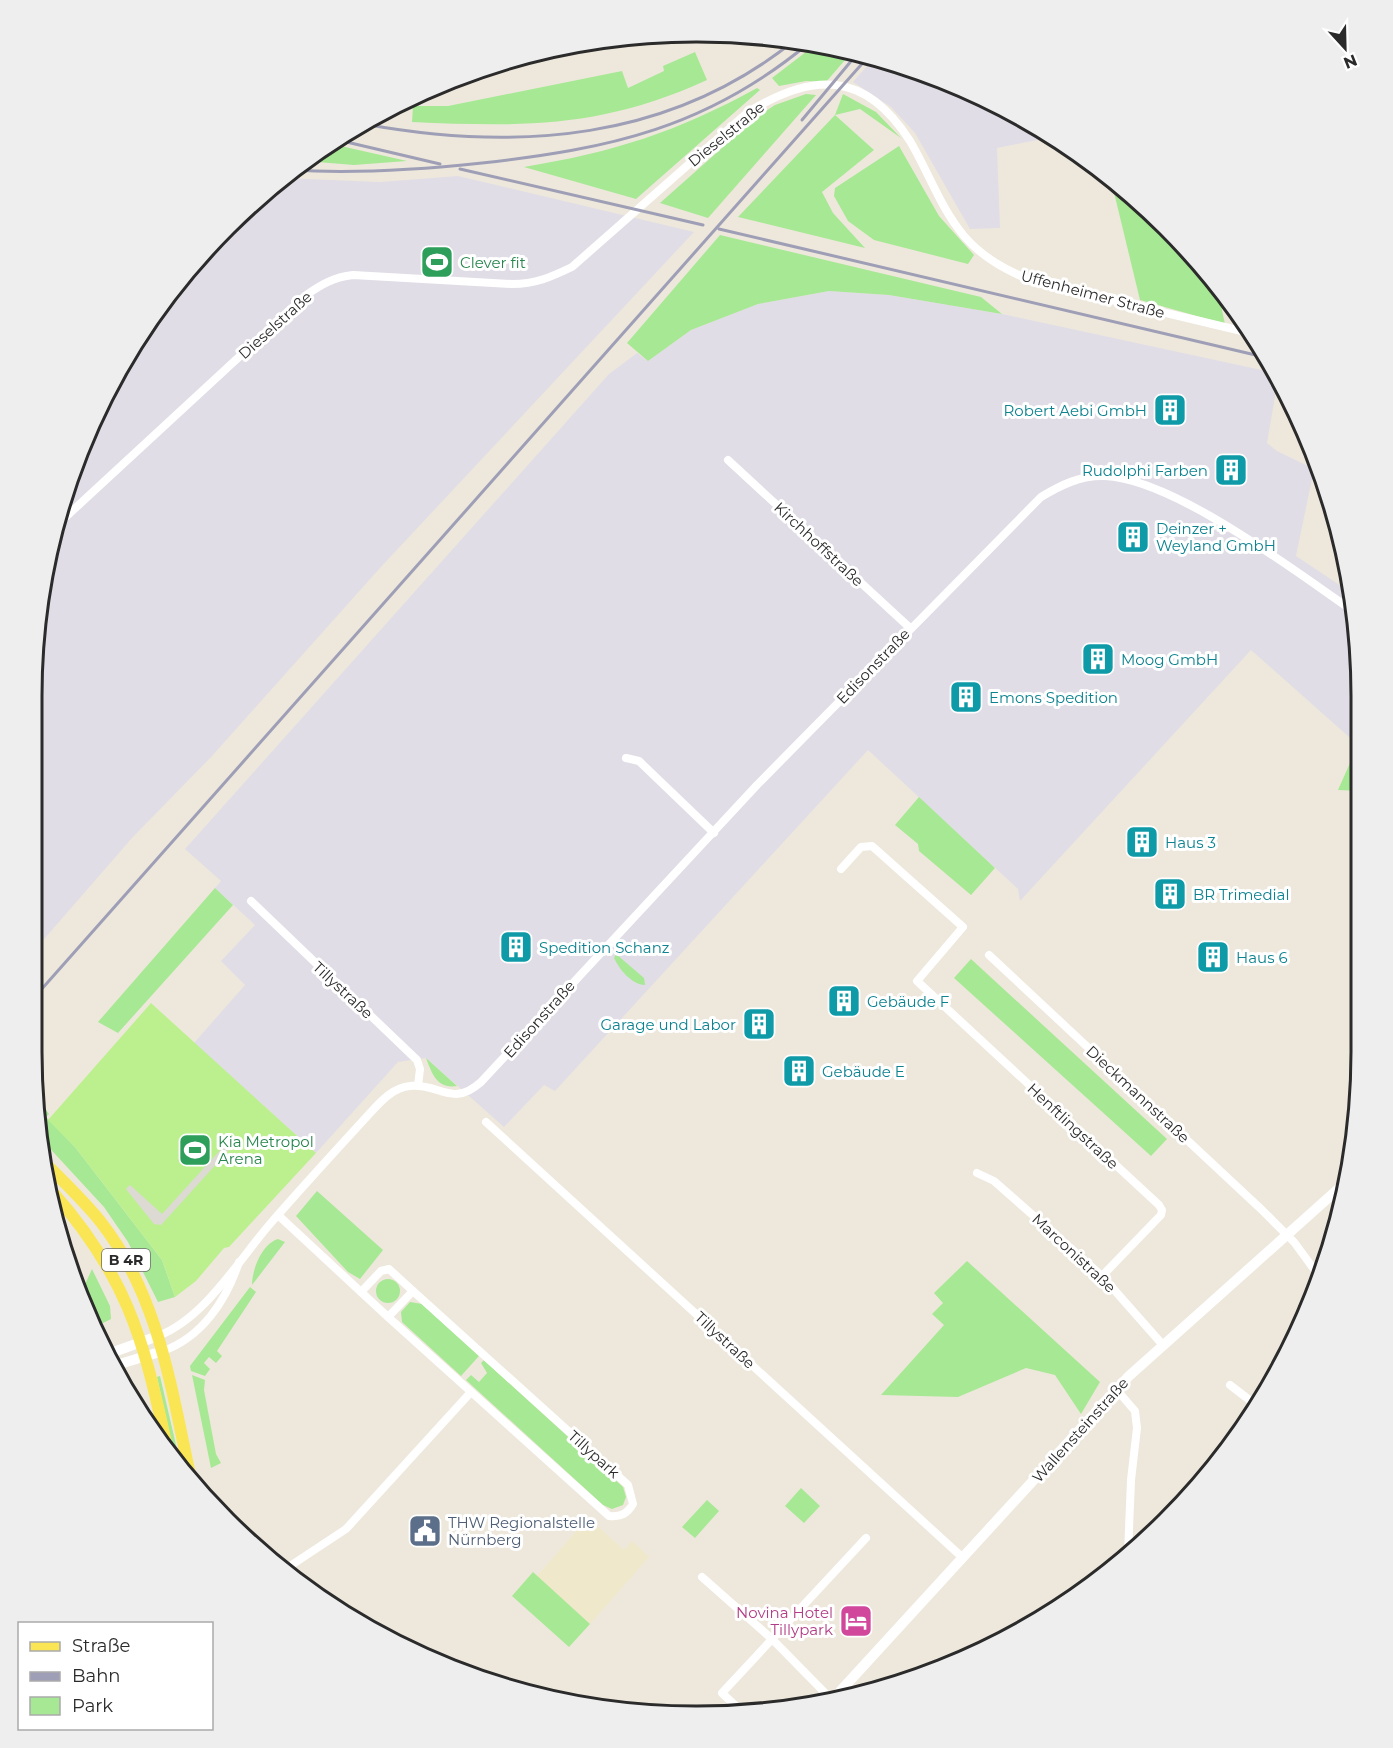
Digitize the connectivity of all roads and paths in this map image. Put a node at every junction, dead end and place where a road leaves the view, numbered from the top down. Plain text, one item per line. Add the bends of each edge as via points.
1 (809, 85) joint
2 (1239, 330) edge
3 (728, 460) dead end
4 (68, 515) edge
5 (1344, 605) edge
6 (910, 628) junction
7 (626, 758) dead end
8 (714, 833) junction
9 (841, 869) dead end
10 (250, 901) dead end
11 (989, 956) dead end
12 (418, 1086) junction
13 (486, 1122) dead end
14 (54, 1172) edge
15 (977, 1173) dead end
16 (1335, 1191) edge
17 (59, 1200) edge
18 (278, 1215) junction
19 (1287, 1234) junction
20 (241, 1258) junction
21 (1313, 1269) edge
22 (1102, 1276) junction
23 (413, 1291) junction
24 (361, 1292) junction
25 (388, 1317) junction
26 (159, 1336) junction
27 (142, 1342) junction
28 (1162, 1344) junction
29 (163, 1351) junction
30 (115, 1352) edge
31 (146, 1356) junction
32 (121, 1363) edge
33 (1230, 1385) dead end
34 (1116, 1389) junction
35 (471, 1392) junction
36 (1250, 1400) edge
37 (163, 1431) edge
38 (187, 1463) edge
39 (866, 1538) dead end
40 (1128, 1544) edge
41 (963, 1558) junction
42 (291, 1565) edge
43 (702, 1577) dead end
44 (772, 1639) junction
45 (842, 1689) edge
46 (826, 1692) edge
47 (735, 1705) edge

1 - 2 street, Uffenheimer Straße via 830,84 856,90 893,118 952,220 978,250 1003,269 1032,281
1 - 4 street, Dieselstraße via 776,95 747,114 572,267 535,284 353,275 322,284
3 - 6 street, Kirchhoffstraße
5 - 6 street, Edisonstraße via 1206,514 1152,488 1102,476 1066,483 1041,496
6 - 8 street, Edisonstraße
7 - 8 street via 639,761
8 - 12 street, Edisonstraße via 495,1068 465,1094 452,1095
9 - 22 street, Henftlingstraße via 861,847 872,846 963,927 917,981 1160,1205 1161,1215
10 - 12 street, Tillystraße via 417,1060
11 - 19 street, Dieckmannstraße
12 - 18 street via 398,1089 379,1103
13 - 41 street, Tillystraße
14 - 26 main road, B 4R via 114,1241 139,1285
15 - 22 street, Marconistraße via 994,1181
16 - 19 street, Wallensteinstraße
17 - 27 main road, B 4R via 106,1262
18 - 20 street
18 - 24 street, Tillypark
19 - 21 street, Dieckmannstraße
19 - 28 street, Wallensteinstraße
20 - 26 street via 197,1311
20 - 29 street via 233,1281 212,1316 184,1340
22 - 28 street, Marconistraße
23 - 24 street, Tillypark via 389,1269 381,1271
23 - 25 street
23 - 35 street, Tillypark via 628,1485 633,1504 629,1511 620,1517 609,1516
24 - 25 street, Tillypark
25 - 35 street, Tillypark
26 - 27 street
26 - 29 main road, B 4R
27 - 30 street
27 - 31 main road, B 4R
28 - 34 street, Wallensteinstraße
29 - 31 street
29 - 38 main road, B 4R
31 - 32 street
31 - 37 main road, B 4R
33 - 36 street
34 - 40 street via 1135,1411 1137,1428
34 - 41 street, Wallensteinstraße
35 - 42 street via 346,1529
39 - 44 street
41 - 45 street, Wallensteinstraße
43 - 44 street
44 - 46 street
44 - 47 street via 722,1693

